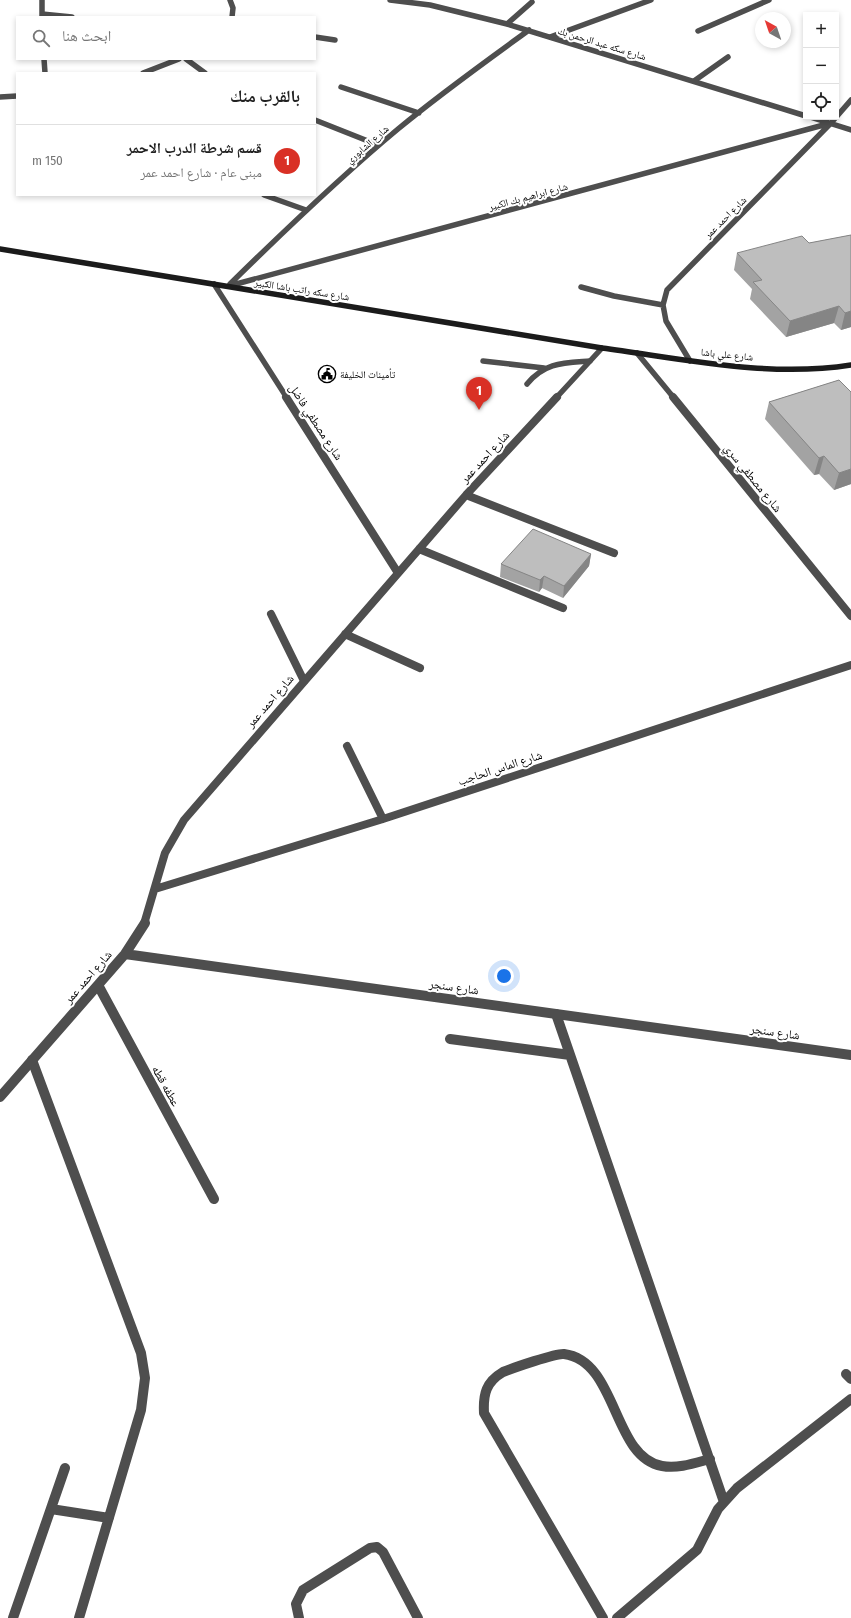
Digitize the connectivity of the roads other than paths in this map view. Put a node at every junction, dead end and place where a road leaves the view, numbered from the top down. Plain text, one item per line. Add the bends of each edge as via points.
1 (42, 0) edge
2 (230, 0) edge
3 (390, 0) edge
4 (651, 0) edge
5 (770, 0) edge
6 (431, 2) edge
7 (532, 2) dead end
8 (42, 15) edge
9 (57, 16) edge
10 (232, 16) edge
11 (507, 24) junction
12 (529, 30) junction
13 (698, 31) dead end
14 (550, 36) junction
15 (316, 37) edge
16 (335, 40) dead end
17 (728, 57) dead end
18 (44, 60) edge
19 (176, 60) edge
20 (187, 60) edge
21 (45, 72) edge
22 (146, 72) edge
23 (204, 72) edge
24 (694, 81) junction
25 (341, 87) dead end
26 (16, 96) edge
27 (0, 98) edge
28 (851, 100) edge
29 (418, 112) junction
30 (803, 115) edge
31 (316, 120) edge
32 (820, 120) edge
33 (831, 123) junction
34 (851, 130) edge
35 (378, 145) junction
36 (267, 196) edge
37 (306, 210) junction
38 (0, 249) edge
39 (214, 284) junction
40 (229, 286) junction
41 (581, 287) dead end
42 (663, 305) junction
43 (602, 348) junction
44 (637, 353) junction
45 (590, 360) junction
46 (690, 361) junction
47 (483, 362) dead end
48 (851, 365) edge
49 (544, 368) junction
50 (527, 384) dead end
51 (466, 495) junction
52 (419, 549) junction
53 (614, 553) dead end
54 (398, 573) junction
55 (563, 608) dead end
56 (271, 614) dead end
57 (851, 616) edge
58 (345, 634) junction
59 (851, 665) edge
60 (420, 668) dead end
61 (304, 681) junction
62 (347, 746) dead end
63 (383, 819) junction
64 (155, 889) junction
65 (125, 954) junction
66 (98, 985) junction
67 (556, 1014) junction
68 (450, 1039) dead end
69 (851, 1054) edge
70 (570, 1055) junction
71 (32, 1060) junction
72 (0, 1097) edge
73 (214, 1199) dead end
74 (851, 1399) edge
75 (710, 1458) junction
76 (65, 1468) dead end
77 (724, 1502) junction
78 (51, 1509) junction
79 (110, 1518) junction
80 (13, 1618) edge
81 (79, 1618) edge
82 (299, 1618) edge
83 (418, 1618) edge
84 (603, 1618) edge
85 (616, 1618) edge

1 - 8 street
2 - 10 street
3 - 6 street, شارع سكه عبد الرحمن بك
4 - 14 street
5 - 13 street
6 - 11 street, شارع سكه عبد الرحمن بك
7 - 11 street
8 - 9 street
11 - 12 street, شارع سكه عبد الرحمن بك
12 - 14 street, شارع سكه عبد الرحمن بك
12 - 29 street, شارع الشابوري
14 - 24 street, شارع سكه عبد الرحمن بك
15 - 16 street
17 - 24 street
18 - 21 street
19 - 22 street
20 - 23 street
24 - 30 street, شارع سكه عبد الرحمن بك
25 - 29 street
26 - 27 street
28 - 33 street, شارع احمد عمر
29 - 35 street, شارع الشابوري
31 - 35 street
32 - 33 street
33 - 34 street
33 - 40 street, شارع ابراهيم بك الكبير
33 - 42 street, شارع احمد عمر via 667,290
35 - 37 street, شارع الشابوري
36 - 37 street
37 - 40 street, شارع الشابوري
38 - 39 main road, شارع سكه راتب باشا الكبير
39 - 40 main road, شارع سكه راتب باشا الكبير
39 - 54 street, شارع مصطفي فاضل
40 - 43 main road, شارع سكه راتب باشا الكبير
41 - 42 street
42 - 46 street via 666,321
43 - 44 main road, شارع علي باشا
43 - 45 street, شارع احمد عمر
44 - 46 main road, شارع علي باشا
44 - 57 street, شارع مصطفي سري
45 - 49 street
45 - 51 street, شارع احمد عمر
46 - 48 main road, شارع علي باشا via 793,369
47 - 49 street
49 - 50 street via 534,374
51 - 52 street, شارع احمد عمر
51 - 53 street
52 - 54 street, شارع احمد عمر
52 - 55 street
54 - 58 street, شارع احمد عمر
56 - 61 street
58 - 60 street
58 - 61 street, شارع احمد عمر
59 - 63 street, شارع الماس الحاجب
61 - 64 street, شارع احمد عمر via 184,820 165,853
62 - 63 street
63 - 64 street, شارع الماس الحاجب
64 - 65 street, شارع احمد عمر via 145,922
65 - 66 street, شارع احمد عمر
65 - 67 street, شارع سنجر
66 - 71 street, شارع احمد عمر
66 - 73 street, عطفه قطه
67 - 69 street, شارع سنجر
67 - 70 street
68 - 70 street
70 - 75 street
71 - 72 street, شارع احمد عمر
71 - 79 street via 141,1353 145,1378 141,1410
74 - 77 street via 737,1488
75 - 77 street
75 - 84 street via 669,1469 656,1467 644,1459 633,1447 599,1379 576,1357 563,1354 502,1373 488,1384 483,1396 484,1413
76 - 78 street
77 - 85 street via 697,1550
78 - 79 street
78 - 80 street
79 - 81 street
82 - 83 street via 295,1605 303,1590 370,1548 377,1547 383,1552

